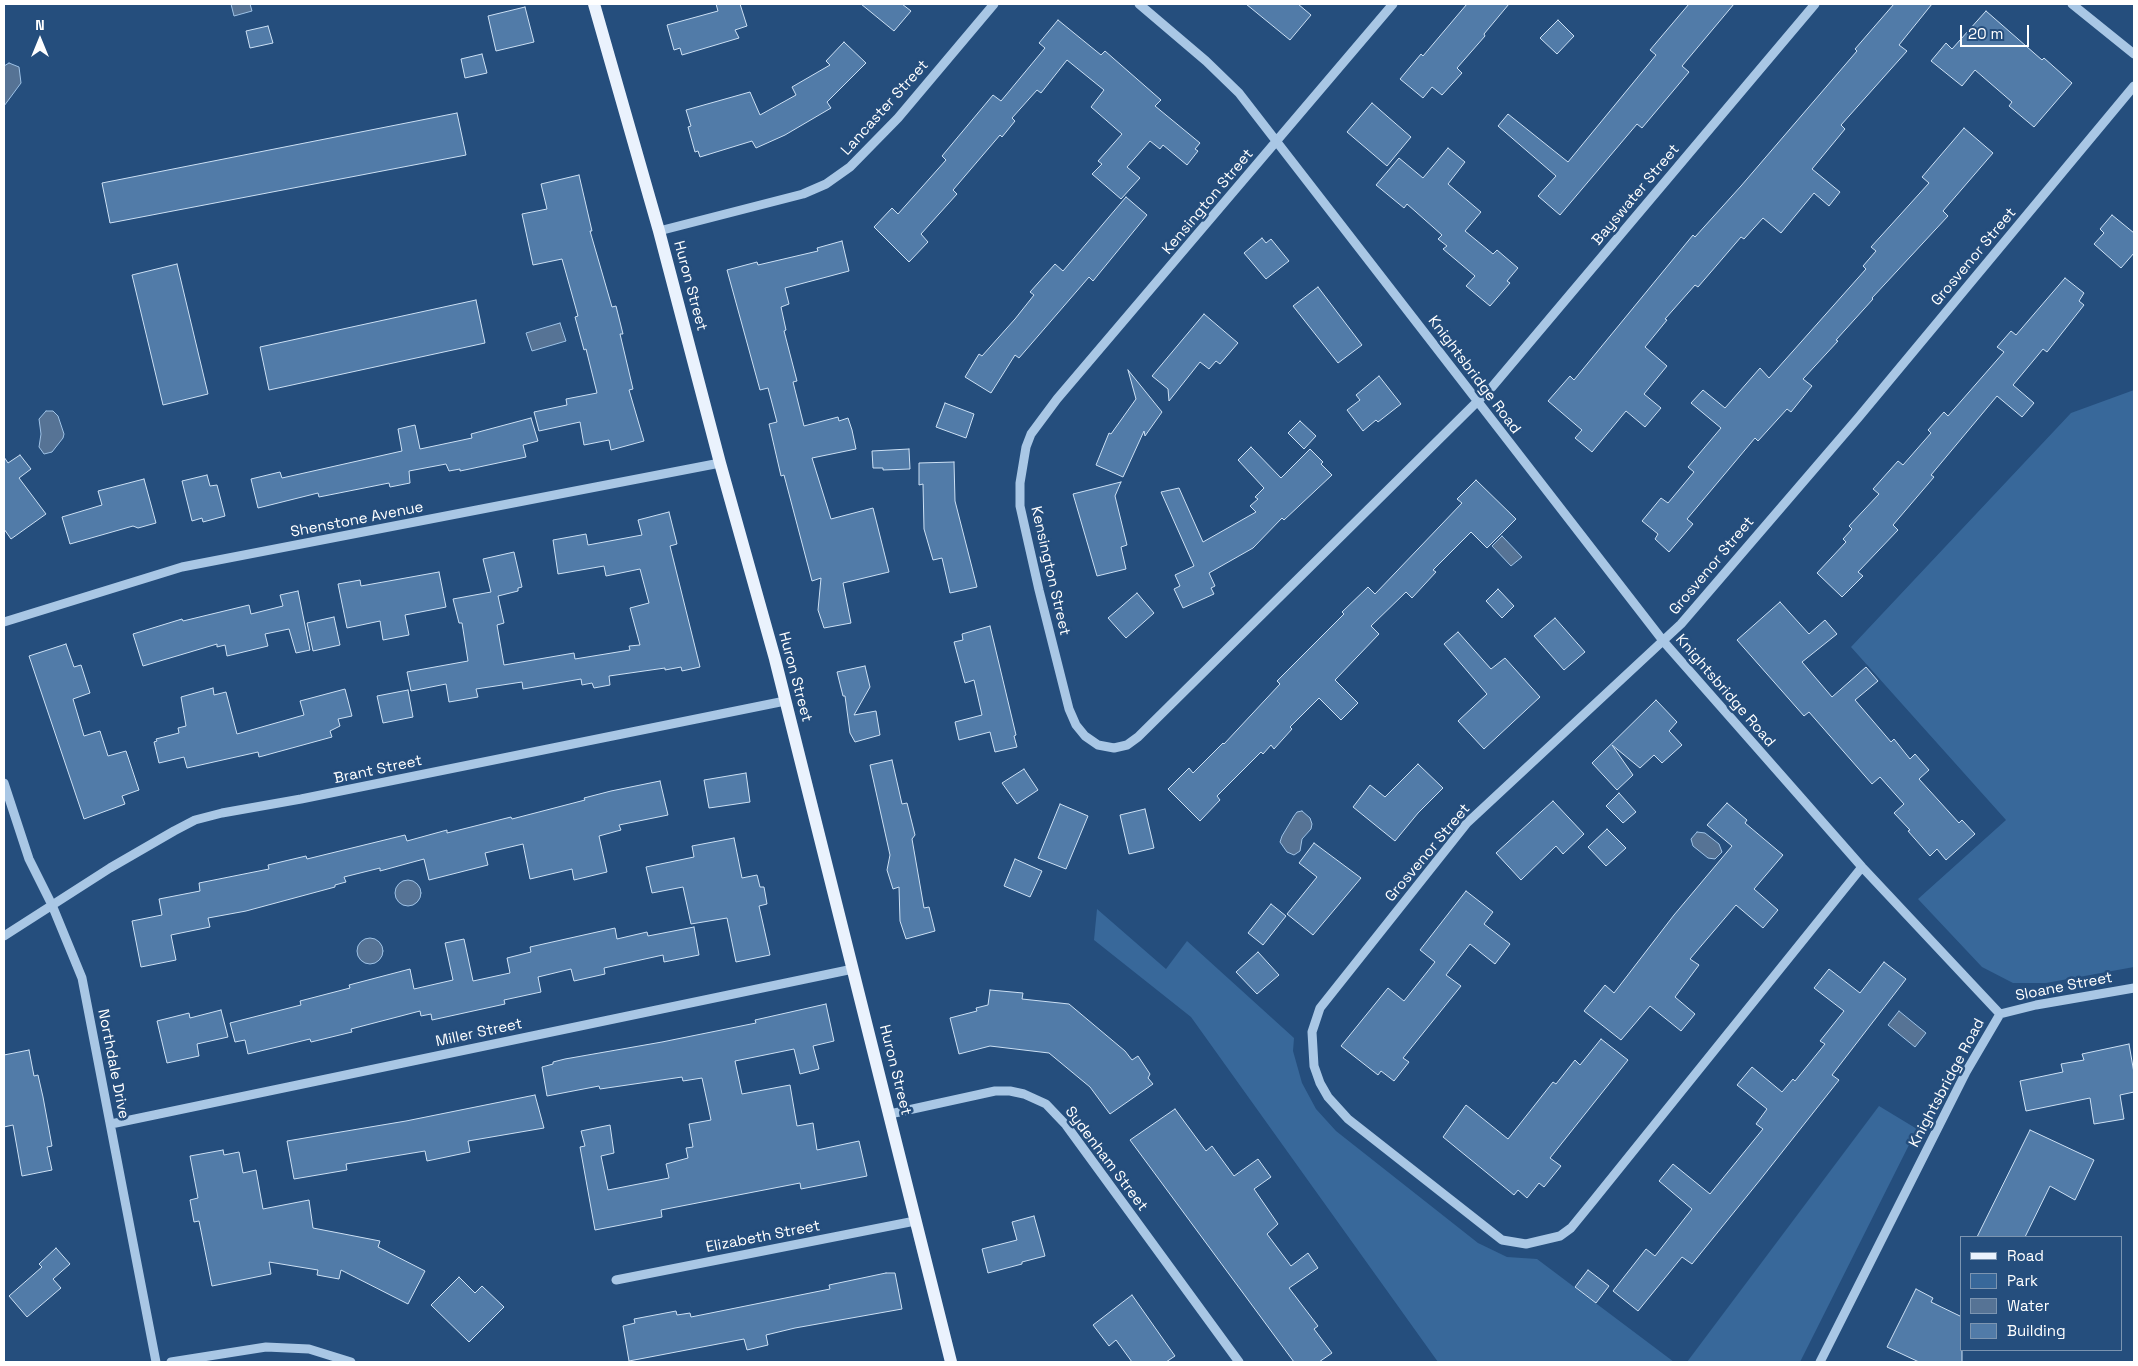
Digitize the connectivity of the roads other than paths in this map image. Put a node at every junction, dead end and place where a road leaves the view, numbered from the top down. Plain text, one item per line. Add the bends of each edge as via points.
1 (594, 4) edge
2 (994, 4) edge
3 (1139, 4) edge
4 (1393, 4) edge
5 (1815, 4) edge
6 (2072, 4) edge
7 (2134, 54) edge
8 (2134, 86) edge
9 (1278, 141) junction
10 (659, 231) junction
11 (1476, 402) junction
12 (720, 463) junction
13 (4, 622) edge
14 (1664, 642) junction
15 (785, 701) junction
16 (4, 783) edge
17 (1862, 867) junction
18 (52, 906) junction
19 (4, 936) edge
20 (853, 969) junction
21 (2134, 988) edge
22 (2000, 1014) junction
23 (890, 1114) junction
24 (111, 1124) junction
25 (915, 1221) junction
26 (616, 1280) dead end
27 (156, 1362) edge
28 (171, 1362) edge
29 (351, 1362) edge
30 (951, 1362) edge
31 (1239, 1362) edge
32 (1820, 1362) edge

1 - 10 main road, Huron Street
2 - 10 street, Lancaster Street via 898,118 850,167 826,184 803,194
3 - 9 street, Knightsbridge Road via 1240,93
4 - 9 street, Kensington Street
5 - 11 street, Bayswater Street
6 - 7 street
8 - 14 street, Grosvenor Street via 1858,418
9 - 11 street, Knightsbridge Road
9 - 11 street, Kensington Street via 1062,394 1031,434 1026,447 1020,506 1069,709 1085,736 1098,745 1114,748 1127,745 1138,737
10 - 12 main road, Huron Street
11 - 14 street, Knightsbridge Road
12 - 13 street, Shenstone Avenue via 182,567
12 - 15 main road, Huron Street
14 - 17 street, Knightsbridge Road
14 - 17 street, Grosvenor Street via 1467,823 1320,1008 1312,1032 1314,1066 1320,1083 1348,1119 1502,1240 1526,1244 1560,1236 1594,1201
15 - 18 street, Brant Street via 196,820 110,868
15 - 20 main road, Huron Street
16 - 18 street, Northdale Drive via 29,859
17 - 22 street, Knightsbridge Road
18 - 19 street, Brant Street
18 - 24 street, Northdale Drive via 82,978
20 - 23 main road, Huron Street
20 - 24 street, Miller Street
21 - 22 street, Sloane Street
22 - 32 street, Knightsbridge Road via 1966,1072
23 - 25 main road, Huron Street
23 - 31 street, Sydenham Street via 995,1091 1024,1094 1046,1104 1066,1125
24 - 27 street, Northdale Drive
25 - 26 street, Elizabeth Street
25 - 30 main road, Huron Street
28 - 29 street via 266,1347 291,1347 326,1353

